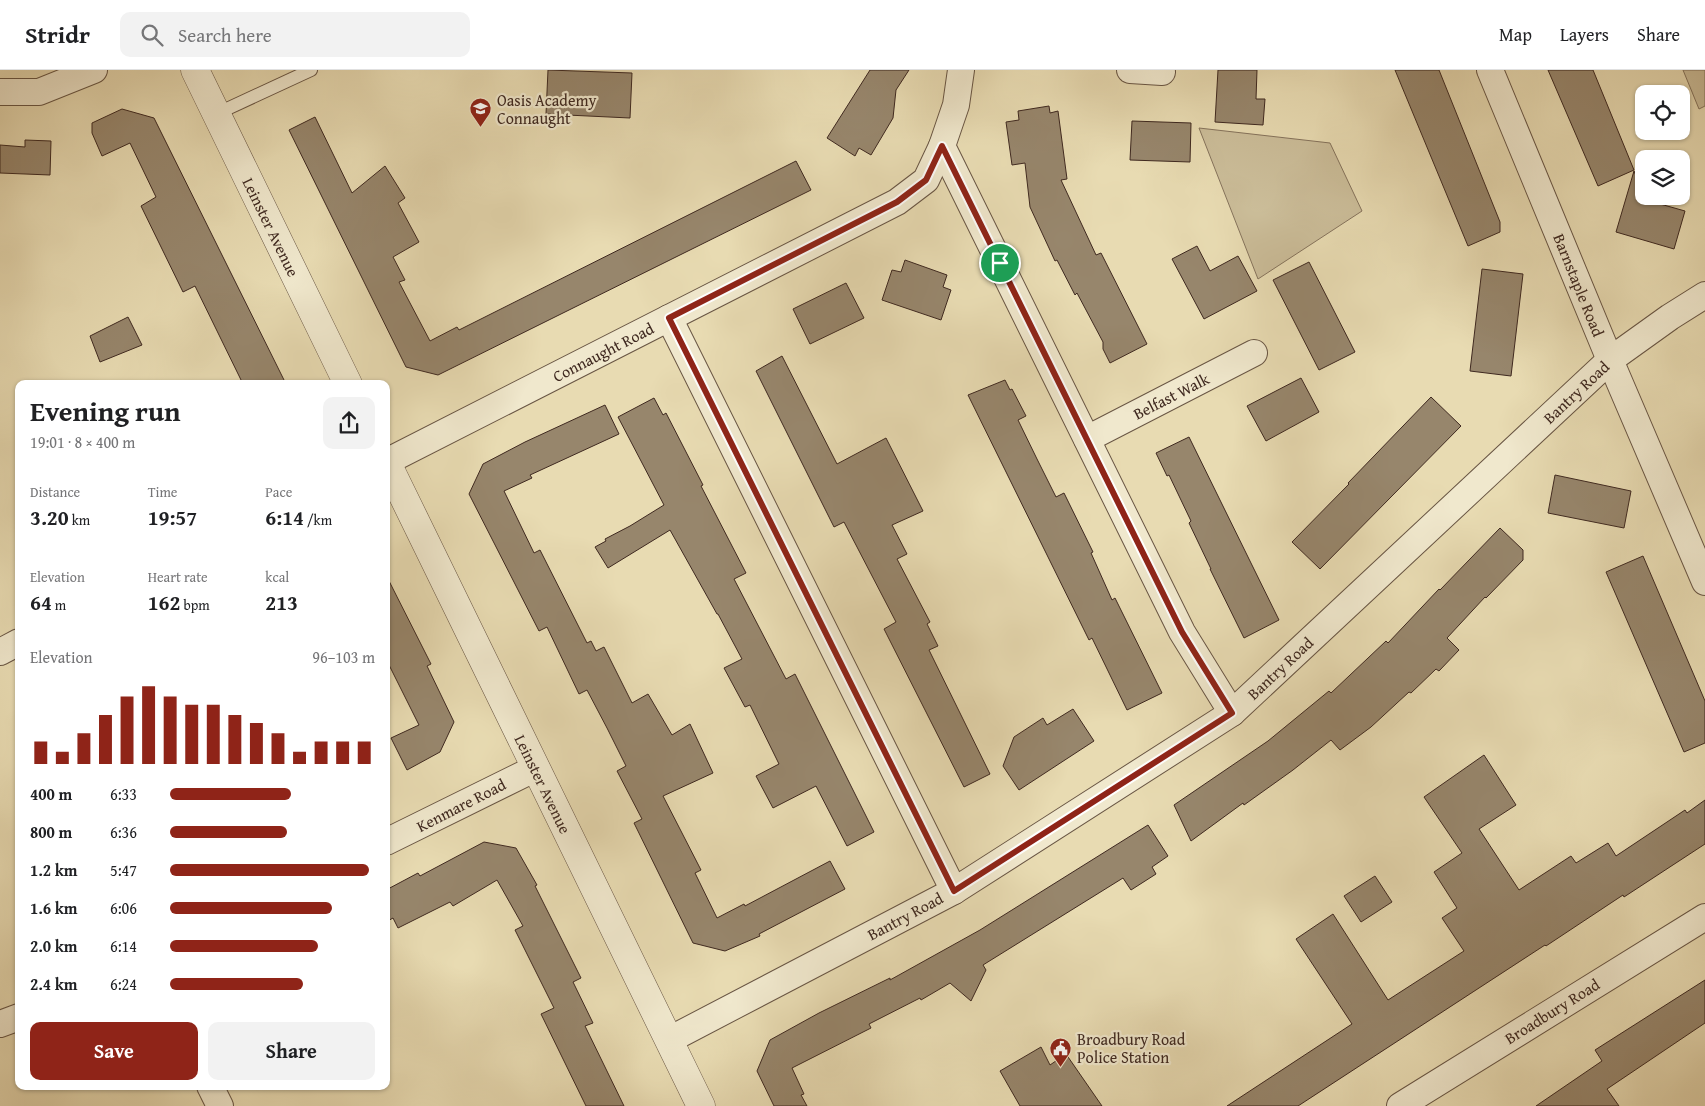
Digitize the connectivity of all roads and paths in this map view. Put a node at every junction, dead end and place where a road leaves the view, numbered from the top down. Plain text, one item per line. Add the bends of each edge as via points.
1 (94, 70) edge
2 (195, 70) edge
3 (311, 70) edge
4 (961, 70) edge
5 (1130, 70) edge
6 (1490, 70) edge
7 (1162, 72) dead end
8 (0, 92) edge
9 (216, 114) junction
10 (942, 146) junction
11 (1705, 295) edge
12 (669, 318) junction
13 (1254, 353) dead end
14 (1610, 360) junction
15 (346, 380) edge
16 (1087, 439) junction
17 (390, 460) edge
18 (390, 470) edge
19 (1705, 582) edge
20 (15, 644) edge
21 (0, 652) edge
22 (1232, 713) junction
23 (536, 768) junction
24 (390, 840) edge
25 (954, 891) junction
26 (1705, 917) edge
27 (15, 1018) edge
28 (0, 1024) edge
29 (669, 1040) junction
30 (212, 1090) edge
31 (1434, 1097) edge
32 (220, 1106) edge
33 (701, 1106) edge
34 (1400, 1106) edge

1 - 8 street via 39,92
2 - 9 street, Leinster Avenue
3 - 9 lane
4 - 10 street, Connaught Road via 956,104
5 - 7 street
6 - 14 street, Barnstaple Road
9 - 15 street, Leinster Avenue
10 - 12 street, Connaught Road via 926,180 897,202
10 - 16 street
11 - 14 street, Bantry Road
12 - 17 street, Connaught Road
12 - 25 street
13 - 16 street, Belfast Walk
14 - 19 street, Barnstaple Road
14 - 22 street, Bantry Road
16 - 22 street via 1182,632
18 - 23 street, Leinster Avenue
20 - 21 street
22 - 25 street, Bantry Road
23 - 24 street, Kenmare Road
23 - 29 street, Leinster Avenue
25 - 29 street, Bantry Road
26 - 31 street, Broadbury Road
27 - 28 street
29 - 33 street, Leinster Avenue
30 - 32 street
31 - 34 street, Broadbury Road

